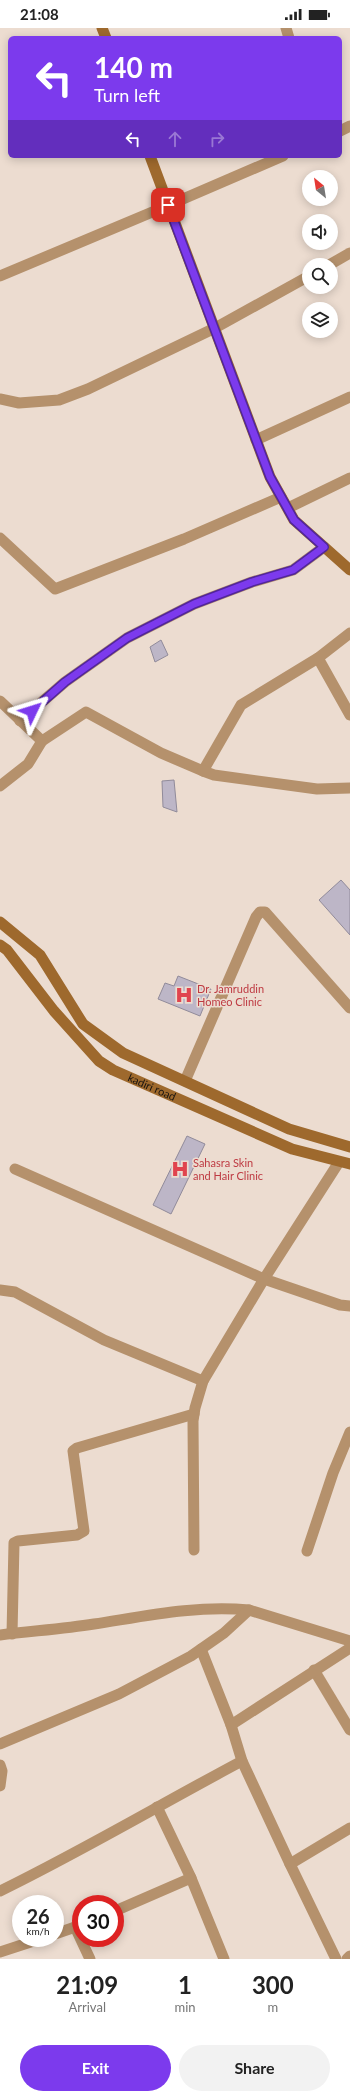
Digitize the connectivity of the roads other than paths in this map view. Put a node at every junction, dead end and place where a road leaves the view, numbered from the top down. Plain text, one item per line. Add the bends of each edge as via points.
1 (151, 158) edge
2 (278, 158) edge
3 (168, 205) junction
4 (350, 253) edge
5 (338, 260) edge
6 (0, 276) edge
7 (302, 280) edge
8 (215, 328) junction
9 (350, 397) edge
10 (0, 399) edge
11 (256, 440) junction
12 (350, 478) edge
13 (282, 497) junction
14 (288, 508) junction
15 (0, 538) edge
16 (324, 547) junction
17 (350, 570) edge
18 (350, 633) edge
19 (318, 658) junction
20 (0, 701) edge
21 (350, 715) edge
22 (20, 721) junction
23 (42, 741) junction
24 (203, 771) junction
25 (0, 786) edge
26 (350, 788) edge
27 (0, 922) edge
28 (4, 947) edge
29 (350, 1008) edge
30 (185, 1081) junction
31 (350, 1147) edge
32 (345, 1163) edge
33 (15, 1169) dead end
34 (264, 1279) junction
35 (0, 1290) edge
36 (350, 1306) edge
37 (203, 1381) junction
38 (194, 1414) junction
39 (350, 1432) edge
40 (194, 1550) dead end
41 (307, 1551) dead end
42 (249, 1610) junction
43 (12, 1634) junction
44 (0, 1635) edge
45 (350, 1641) edge
46 (350, 1648) edge
47 (201, 1649) junction
48 (314, 1670) junction
49 (231, 1724) junction
50 (350, 1730) edge
51 (0, 1744) edge
52 (242, 1761) junction
53 (0, 1765) edge
54 (0, 1786) edge
55 (157, 1806) junction
56 (350, 1828) edge
57 (290, 1864) junction
58 (191, 1878) junction
59 (0, 1891) edge
60 (124, 1907) edge
61 (15, 1947) edge
62 (86, 1947) edge
63 (0, 1952) edge
64 (350, 1956) edge
65 (90, 1959) edge
66 (224, 1959) edge
67 (336, 1959) edge
68 (346, 1959) edge

1 - 3 main road
2 - 3 street
3 - 6 street
3 - 8 main road
4 - 5 street
7 - 8 street
8 - 10 street via 88,389 58,400 19,403
8 - 11 main road
9 - 11 street
11 - 13 main road via 270,477
12 - 14 street
13 - 14 main road
13 - 15 street via 184,539 55,589
14 - 16 main road via 294,520
16 - 17 main road
16 - 22 street via 293,570 194,604 127,638 65,682
18 - 19 street
19 - 21 street
19 - 24 street via 241,705
20 - 22 street
22 - 23 street
23 - 24 street via 86,712 161,753
23 - 25 street via 28,764
24 - 26 street via 317,789
27 - 30 main road, kadiri road via 40,954 83,1024 123,1053
28 - 32 main road, kadiri road via 54,1012 99,1061 113,1070 292,1149
29 - 30 street via 265,912 260,912 256,916
30 - 31 main road, kadiri road via 289,1129
32 - 34 street
33 - 34 street
34 - 36 street via 340,1305
34 - 37 street
35 - 37 street via 15,1292 104,1340
37 - 38 street
38 - 40 street
38 - 43 street via 73,1451 84,1532 14,1543
39 - 41 street via 333,1473
42 - 43 street via 195,1608 92,1625
42 - 45 street
42 - 47 street via 224,1633
43 - 44 street
46 - 48 street
47 - 49 street
47 - 51 street via 119,1694
48 - 49 street
48 - 50 street
49 - 52 street
52 - 55 street
52 - 57 street
53 - 54 street
55 - 58 street
55 - 59 street via 49,1867
56 - 57 street
57 - 67 street
58 - 60 street
58 - 66 street
61 - 63 street
62 - 65 street
64 - 68 street

